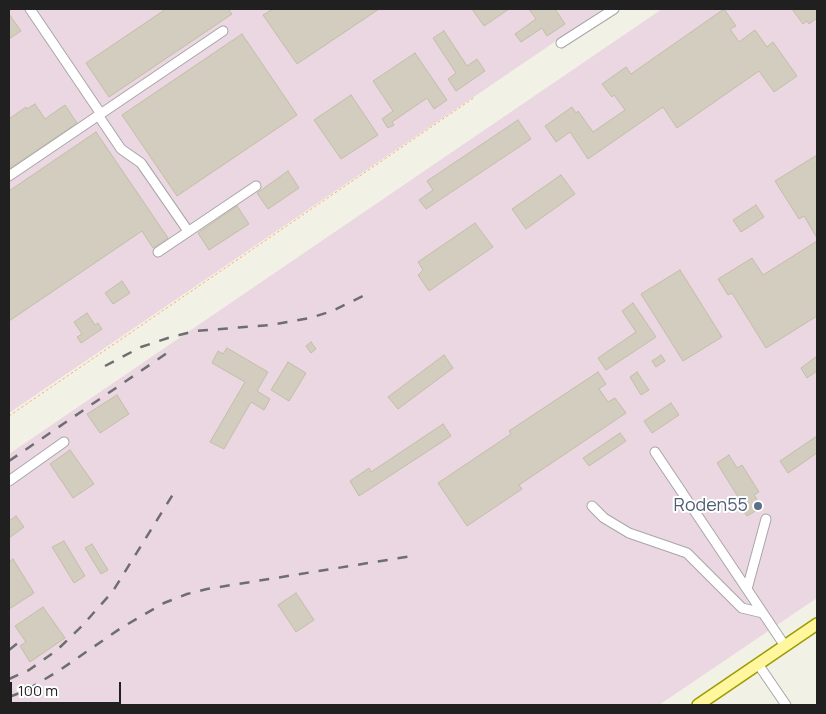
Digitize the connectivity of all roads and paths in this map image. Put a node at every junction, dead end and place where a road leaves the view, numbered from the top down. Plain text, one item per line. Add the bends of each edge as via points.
1 (30, 9) edge
2 (610, 10) edge
3 (223, 31) dead end
4 (562, 43) dead end
5 (475, 97) dead end
6 (100, 114) junction
7 (9, 176) edge
8 (256, 186) dead end
9 (188, 232) junction
10 (158, 252) dead end
11 (9, 416) edge
12 (64, 442) dead end
13 (655, 452) dead end
14 (9, 481) edge
15 (592, 506) dead end
16 (766, 520) dead end
17 (747, 589) junction
18 (763, 613) junction
19 (817, 624) edge
20 (785, 646) junction
21 (758, 664) junction
22 (699, 705) edge
23 (786, 705) edge

1 - 6 street
2 - 4 street
3 - 6 street
5 - 11 path
6 - 7 street
6 - 9 street via 121,149 141,163
8 - 9 street
9 - 10 street
12 - 14 street
13 - 17 street
15 - 18 street via 604,518 629,533 687,553 742,608
16 - 17 street
17 - 18 street
18 - 20 street
19 - 20 main road
20 - 21 main road
21 - 22 main road
21 - 23 street

